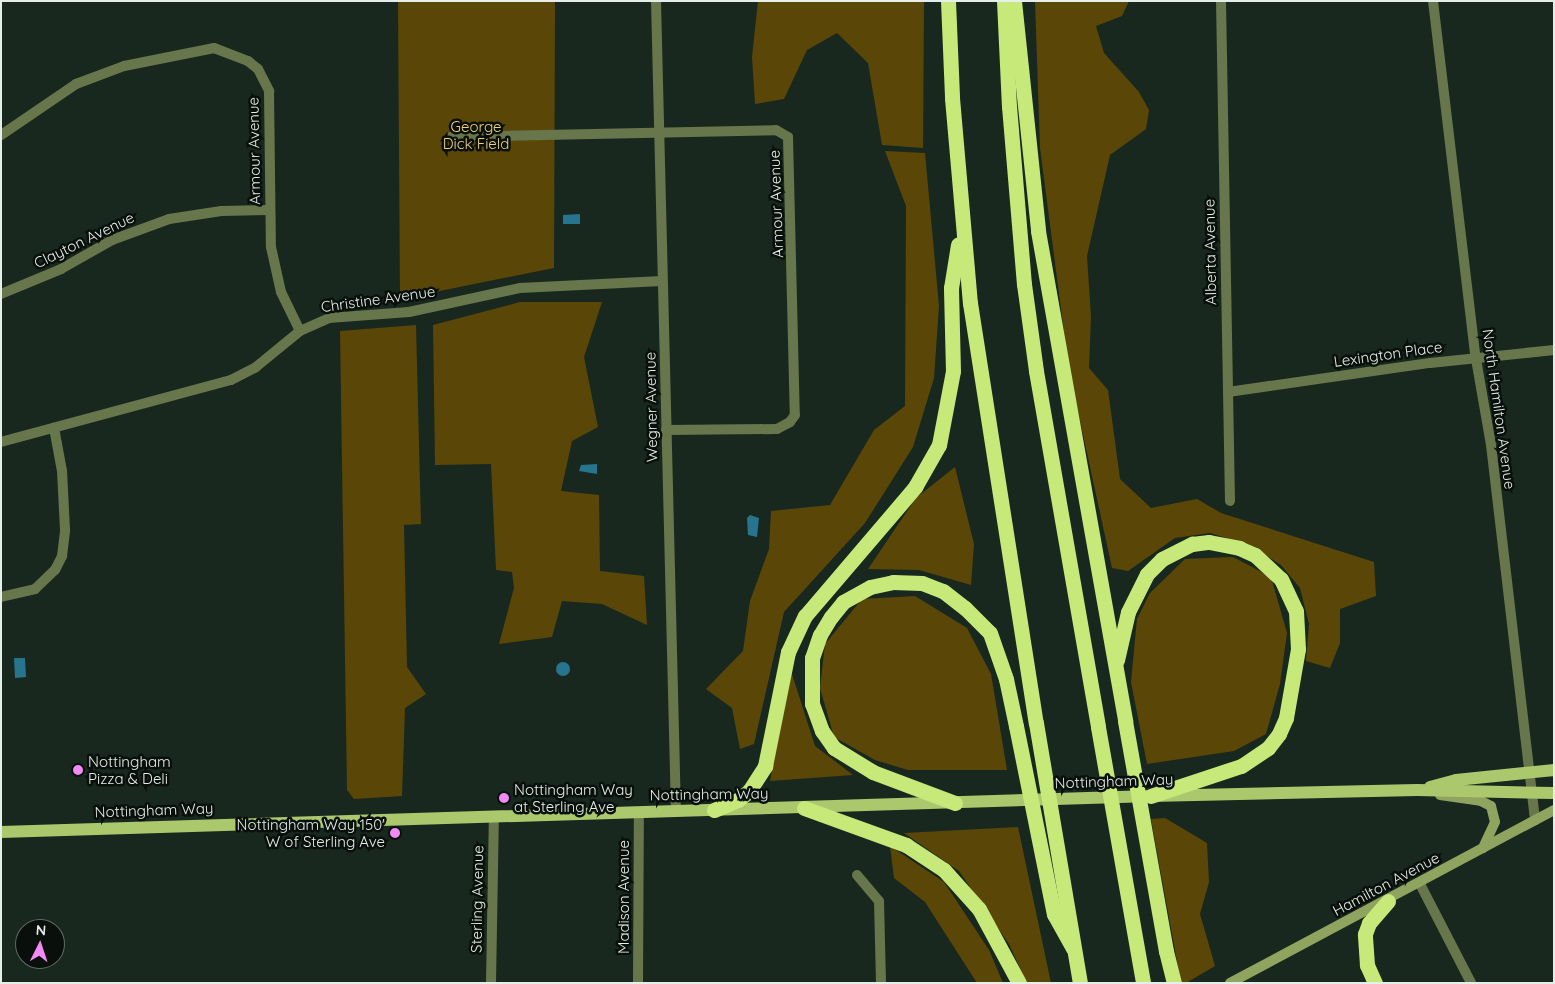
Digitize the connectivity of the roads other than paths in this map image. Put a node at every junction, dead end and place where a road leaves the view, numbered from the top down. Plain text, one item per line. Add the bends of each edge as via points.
1 (656, 1) edge
2 (948, 1) edge
3 (1004, 1) edge
4 (1014, 1) edge
5 (1220, 1) edge
6 (1433, 1) edge
7 (658, 131) junction
8 (1, 135) edge
9 (451, 137) dead end
10 (270, 210) junction
11 (962, 224) junction
12 (662, 281) junction
13 (1, 294) edge
14 (300, 331) junction
15 (1554, 350) edge
16 (1476, 359) junction
17 (1228, 392) junction
18 (54, 428) junction
19 (666, 430) junction
20 (1, 442) edge
21 (1230, 501) dead end
22 (1, 597) edge
23 (1115, 671) junction
24 (1554, 770) edge
25 (1528, 773) junction
26 (1417, 790) junction
27 (1531, 792) junction
28 (1554, 793) edge
29 (1151, 796) junction
30 (955, 803) junction
31 (804, 808) junction
32 (714, 810) junction
33 (1554, 810) edge
34 (676, 811) junction
35 (639, 812) junction
36 (494, 816) junction
37 (1535, 820) junction
38 (1, 832) edge
39 (1482, 850) junction
40 (857, 875) dead end
41 (1420, 884) junction
42 (1388, 900) junction
43 (1075, 951) junction
44 (491, 983) edge
45 (638, 983) edge
46 (882, 983) edge
47 (1019, 983) edge
48 (1080, 983) edge
49 (1143, 983) edge
50 (1173, 983) edge
51 (1230, 983) edge
52 (1375, 983) edge
53 (1471, 983) edge

1 - 7 street, Wegner Avenue
2 - 11 highway
3 - 49 highway, bridge via 1024,284 1036,371
4 - 23 highway via 1038,230
5 - 17 street, Alberta Avenue
6 - 16 street, North Hamilton Avenue
7 - 9 street, Armour Avenue
7 - 12 street, Wegner Avenue
7 - 19 street, Armour Avenue via 776,130 788,137 791,171 796,415 776,429
8 - 10 street, Armour Avenue via 54,97 100,73 214,48 248,61 265,80 269,96
10 - 13 street, Clayton Avenue via 221,211 169,219 112,240 61,269
10 - 14 street, Armour Avenue via 275,272 286,306
11 - 32 highway via 951,288 952,380 939,445 915,487 805,616 788,652 765,766 749,792
11 - 43 highway, bridge via 979,374
12 - 14 street, Christine Avenue via 520,288 408,312 329,318
12 - 19 street, Wegner Avenue
14 - 18 street, Christine Avenue via 256,367 231,380
15 - 16 street, Lexington Place
16 - 17 street, Lexington Place
16 - 25 street, North Hamilton Avenue via 1491,445
17 - 21 street, Alberta Avenue
18 - 20 street, Christine Avenue
18 - 22 street via 62,471 65,541 62,556 55,570 35,589
19 - 34 street, Wegner Avenue
23 - 29 highway via 1135,593 1162,559 1178,549 1208,542 1239,548 1268,565 1290,593 1298,620 1298,649 1286,718 1278,734 1262,753 1241,766
23 - 50 highway, bridge
24 - 25 main road, Nottingham Way
25 - 26 main road, Nottingham Way via 1456,780
25 - 27 street, North Hamilton Avenue
26 - 27 main road, Nottingham Way
26 - 29 main road, Nottingham Way
26 - 39 main road via 1481,801 1491,806 1495,822
27 - 28 main road, Nottingham Way
27 - 37 street, North Hamilton Avenue
29 - 30 main road, Nottingham Way
30 - 31 main road, Nottingham Way
30 - 43 highway, bridge via 873,772 834,748 822,731 812,704 812,658 820,635 843,602 870,587 893,582 922,584 942,591 990,633 1006,679 1054,914
31 - 32 main road, Nottingham Way
31 - 47 highway via 906,844 944,870 979,909
32 - 34 main road, Nottingham Way
33 - 37 main road, Hamilton Avenue
34 - 35 main road, Nottingham Way
35 - 36 main road, Nottingham Way
35 - 45 street, Madison Avenue
36 - 38 main road, Nottingham Way
36 - 44 street, Sterling Avenue
37 - 39 main road, Hamilton Avenue
39 - 41 main road, Hamilton Avenue
40 - 46 street via 879,901
41 - 42 main road, Hamilton Avenue
41 - 53 street
42 - 51 main road, Hamilton Avenue
42 - 52 highway via 1369,923 1365,934 1366,965
43 - 48 highway, bridge

